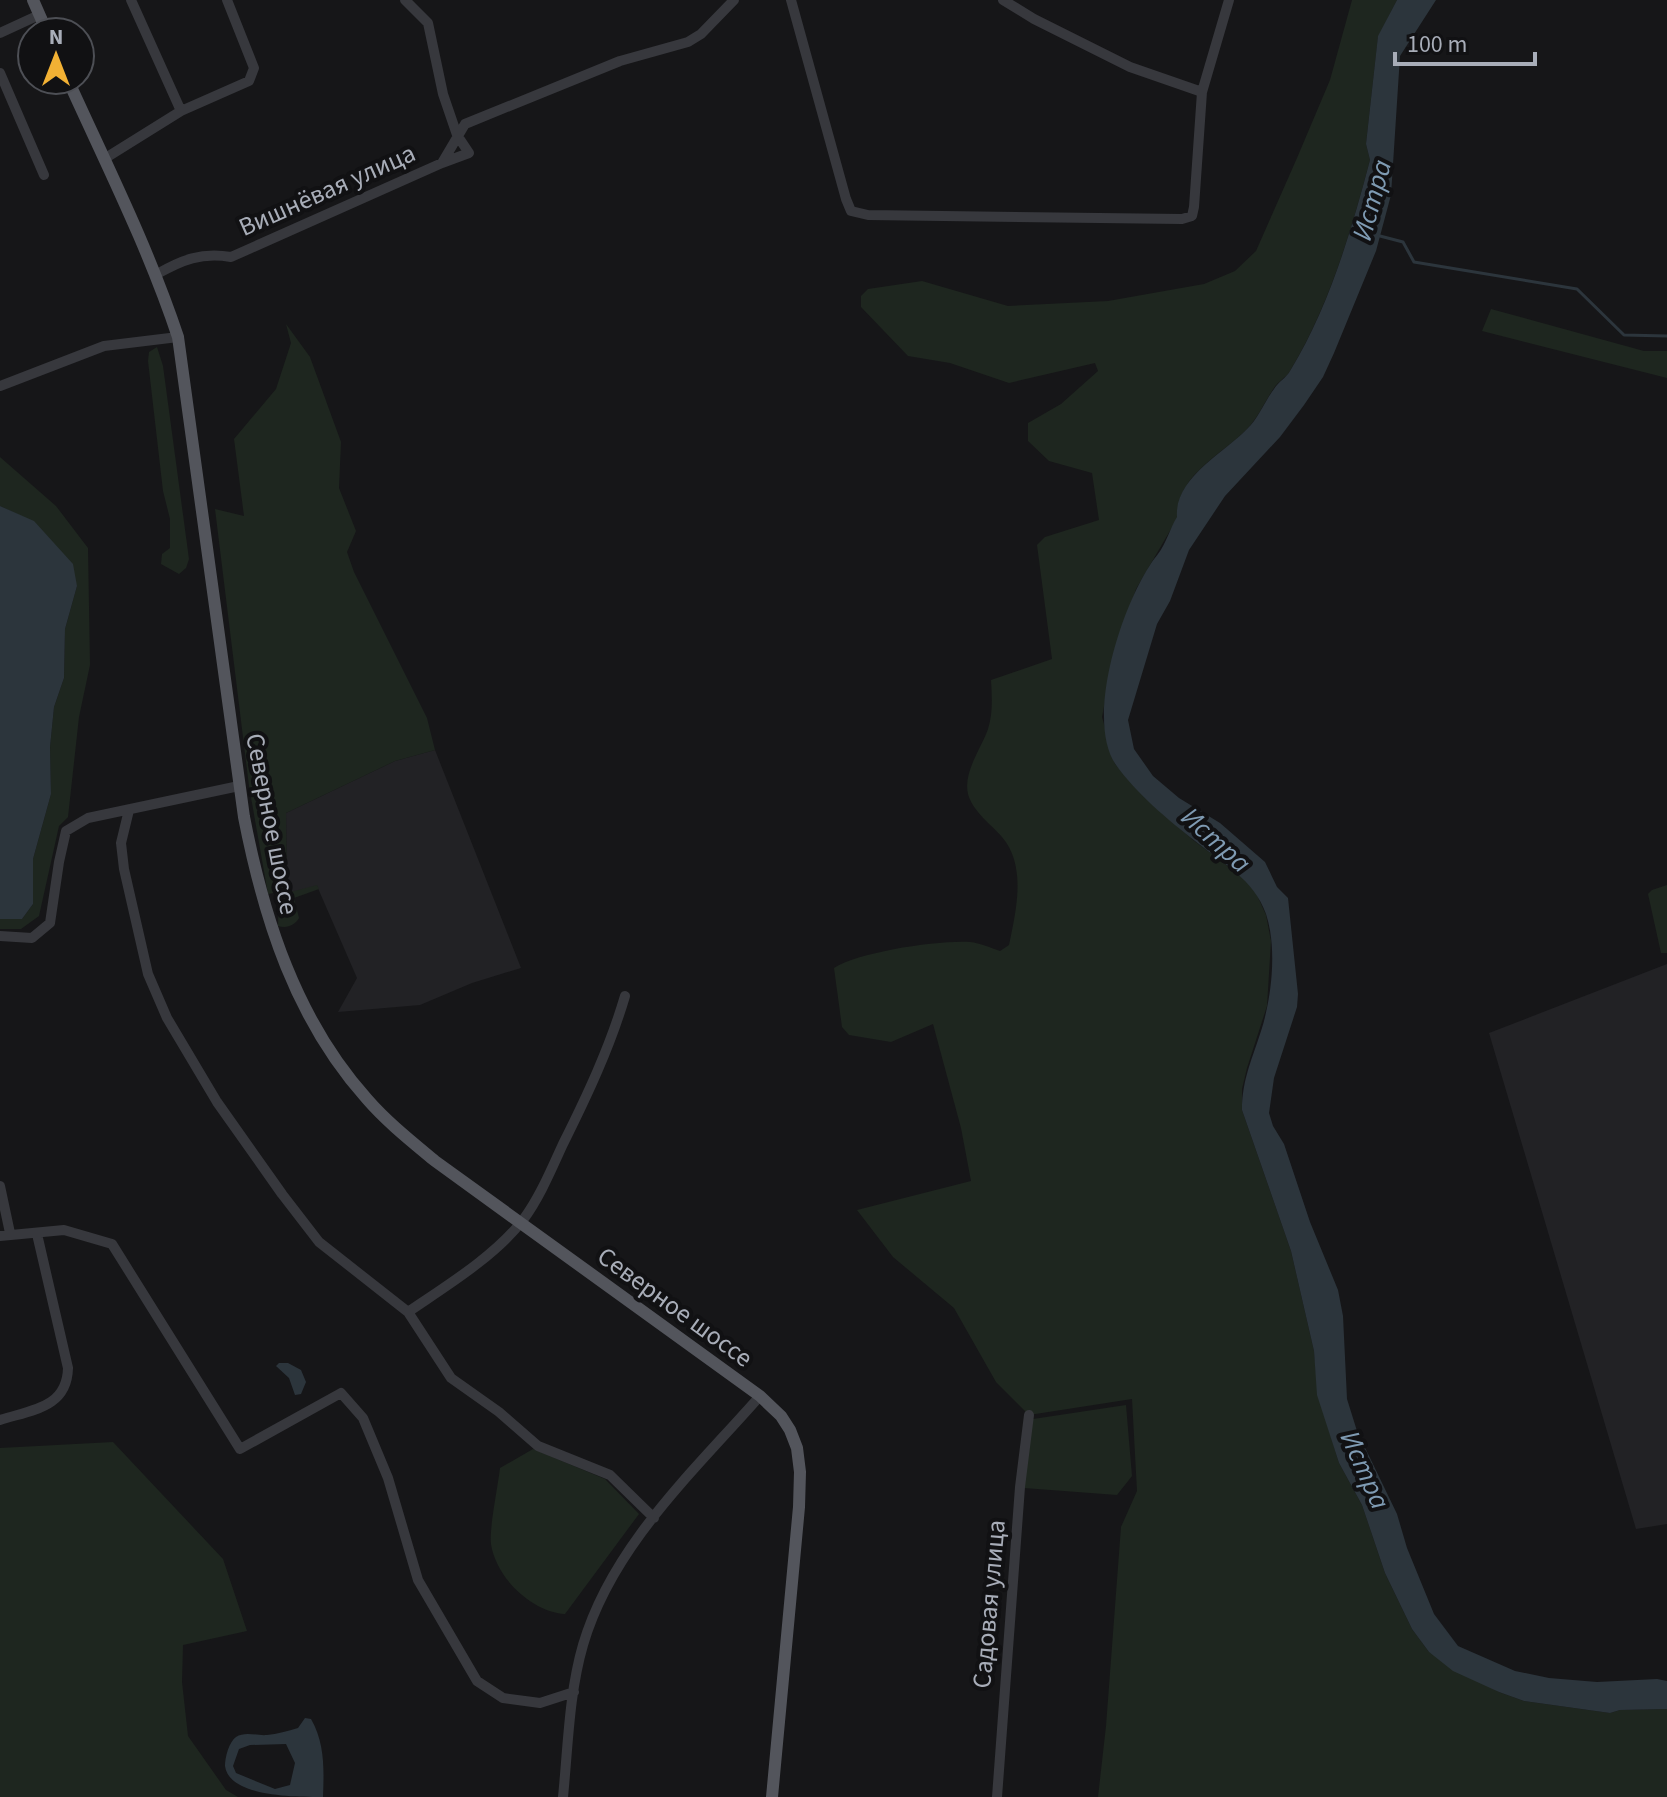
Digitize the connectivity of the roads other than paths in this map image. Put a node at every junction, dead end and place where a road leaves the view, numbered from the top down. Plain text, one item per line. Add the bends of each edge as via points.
1 (33, 0) edge
2 (131, 0) edge
3 (227, 0) edge
4 (405, 0) edge
5 (734, 0) edge
6 (791, 0) edge
7 (1003, 0) edge
8 (1229, 0) edge
9 (39, 15) joint
10 (0, 33) edge
11 (0, 73) edge
12 (1202, 92) junction
13 (75, 96) edge
14 (181, 111) junction
15 (457, 135) junction
16 (104, 159) junction
17 (442, 163) junction
18 (44, 175) dead end
19 (157, 274) junction
20 (178, 337) junction
21 (0, 386) edge
22 (239, 786) junction
23 (129, 810) junction
24 (0, 936) edge
25 (625, 996) dead end
26 (0, 1186) edge
27 (521, 1222) junction
28 (37, 1234) junction
29 (5, 1235) edge
30 (408, 1312) junction
31 (760, 1396) junction
32 (1029, 1415) dead end
33 (0, 1420) edge
34 (654, 1518) junction
35 (574, 1692) junction
36 (563, 1797) edge
37 (772, 1797) edge
38 (997, 1797) edge

1 - 9 main road
2 - 14 street
3 - 14 street via 254,68 249,81
4 - 15 street via 428,23
5 - 15 street via 688,42 620,61 465,124
6 - 12 street via 851,211 1192,216
7 - 12 street via 1130,67
8 - 12 street
9 - 10 street
11 - 18 street
13 - 16 main road, Северное шоссе
14 - 16 street
15 - 17 street
15 - 17 street, Вишнёвая улица via 469,153
16 - 19 main road, Северное шоссе
17 - 19 street, Вишнёвая улица via 231,257 196,255
19 - 20 main road, Северное шоссе
20 - 21 street via 104,346
20 - 22 main road, Северное шоссе
22 - 23 street
22 - 27 main road, Северное шоссе via 257,885 274,941 336,1061 397,1130
23 - 24 street via 88,818 66,831 50,923 32,938
23 - 30 street via 121,843 124,869 148,974 167,1018 217,1102 319,1242
25 - 27 street via 583,1102
26 - 29 street
27 - 30 street via 473,1268
27 - 31 main road, Северное шоссе
28 - 29 street
28 - 33 street via 68,1384 46,1405
28 - 35 street via 64,1230 112,1244 240,1449 341,1393 363,1418 388,1478 418,1580 477,1681 503,1698 540,1703
30 - 34 street via 451,1378 538,1446 610,1475
31 - 34 street
31 - 37 main road, Северное шоссе via 790,1430 800,1472
32 - 38 street, Садовая улица
34 - 35 street via 613,1573 583,1646
35 - 36 street

